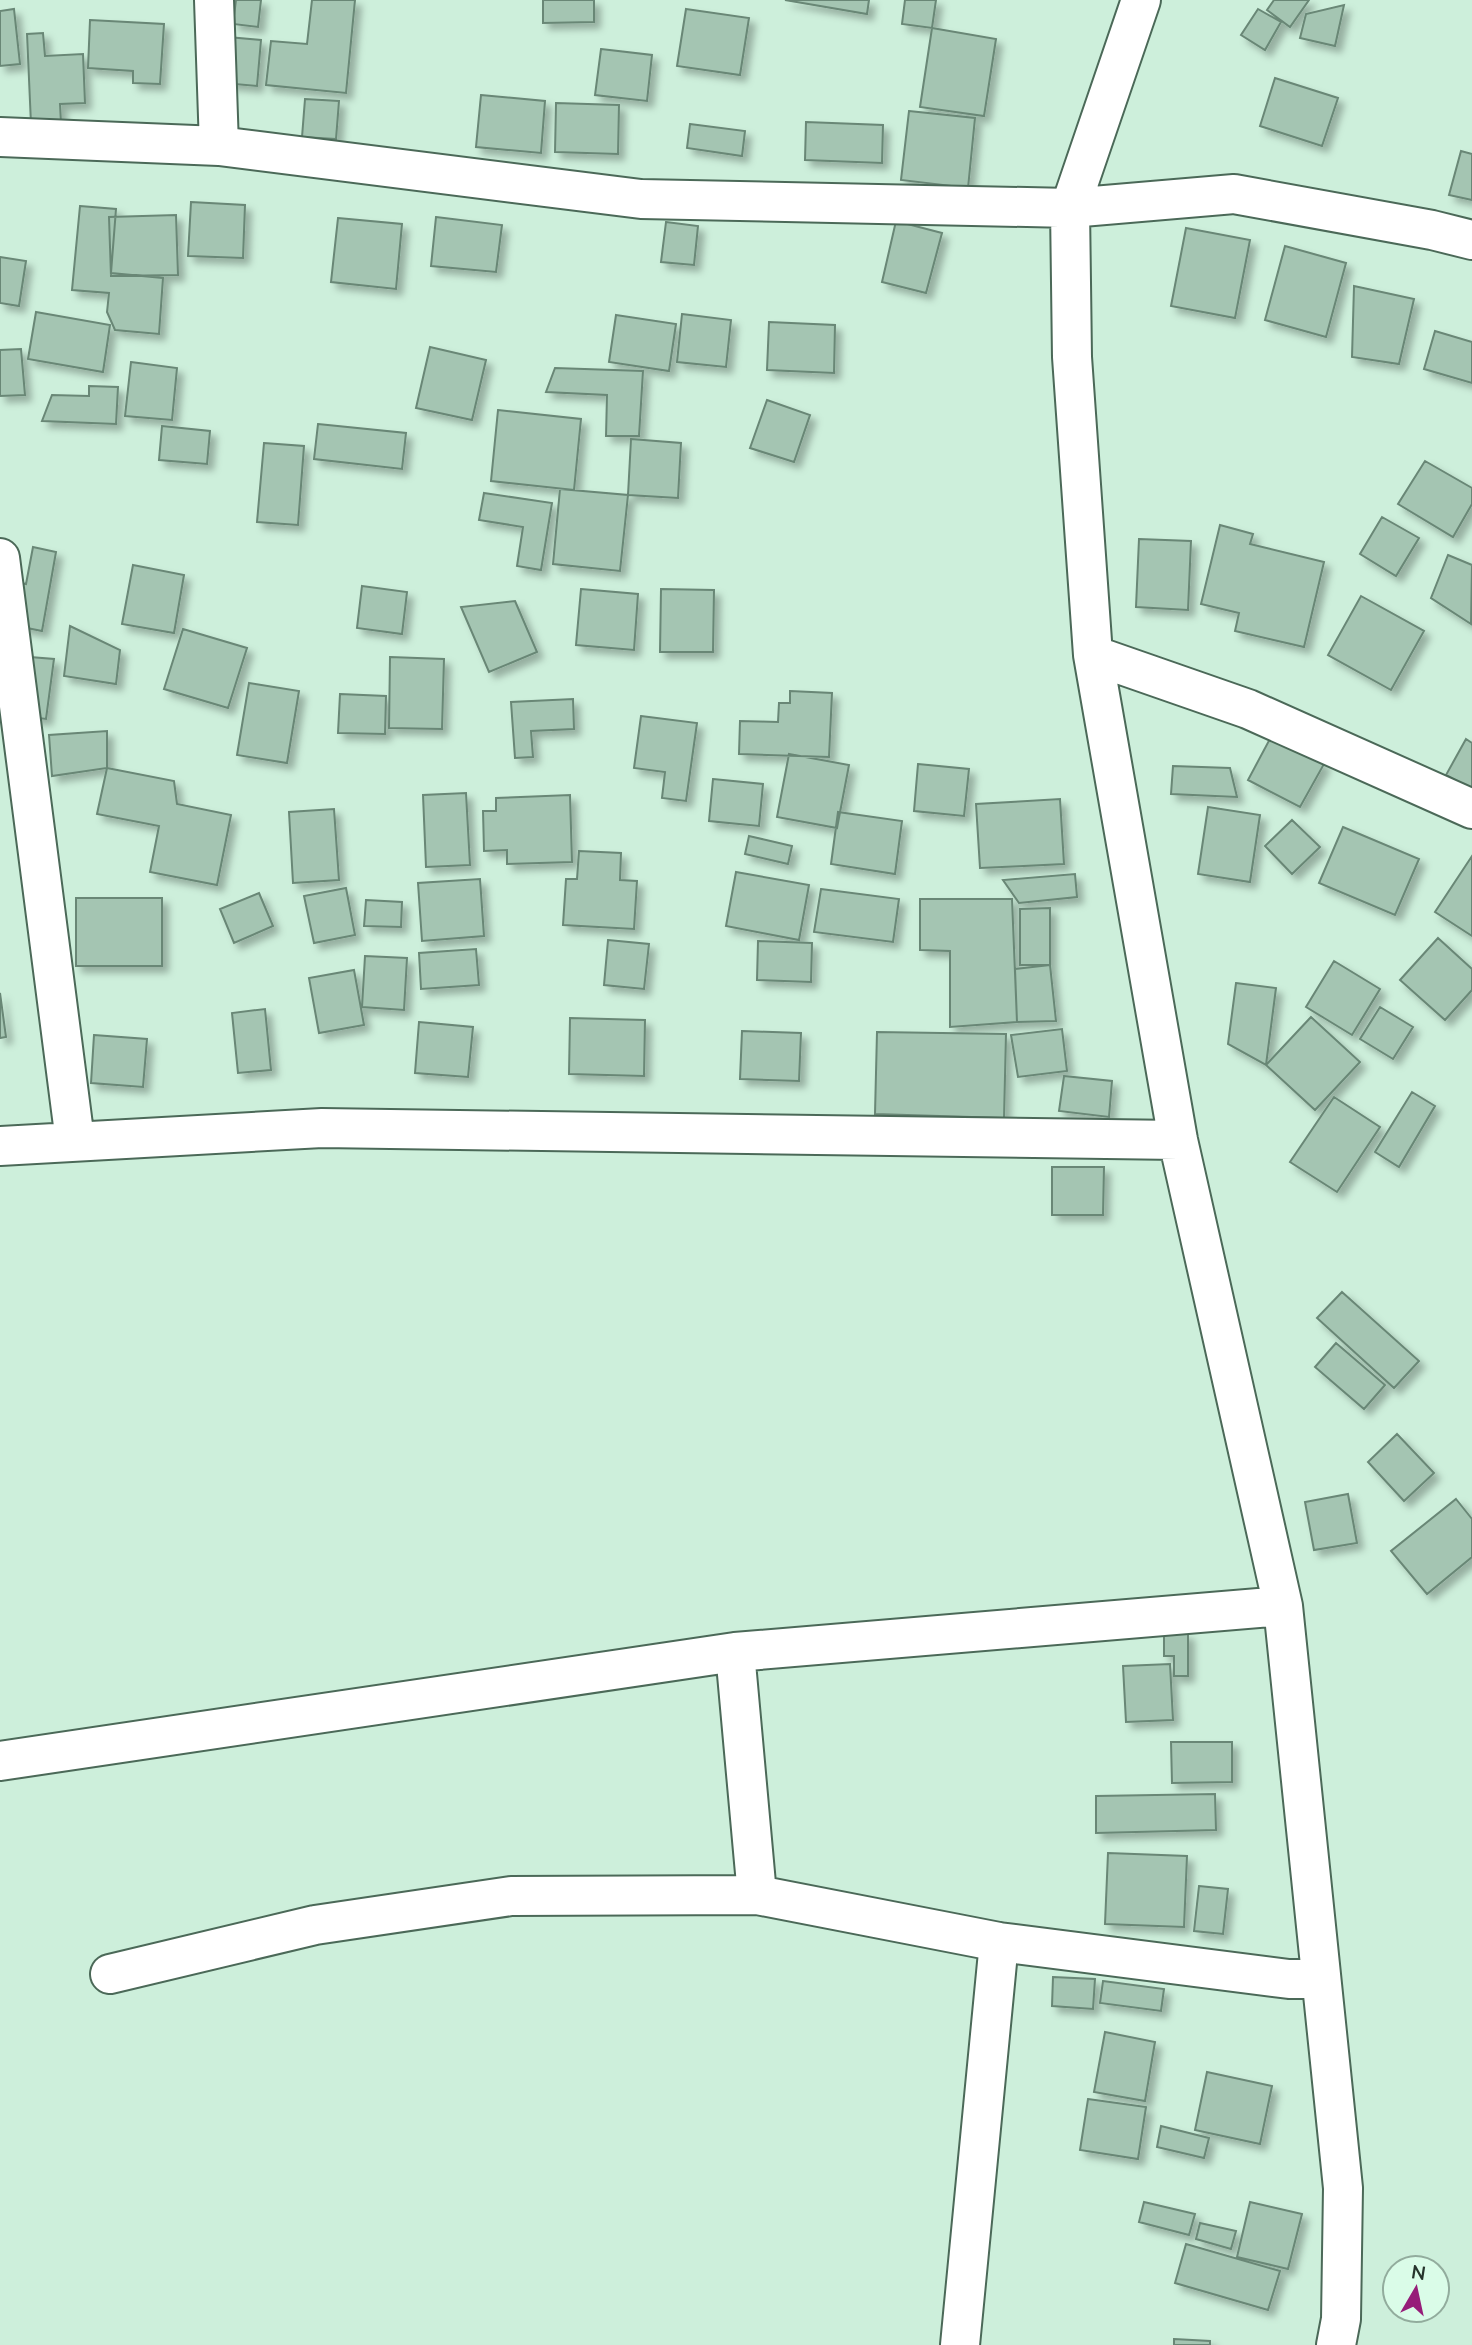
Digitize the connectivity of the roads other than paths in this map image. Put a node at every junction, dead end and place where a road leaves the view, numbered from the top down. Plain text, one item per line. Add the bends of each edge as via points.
1 (214, 0) edge
2 (1141, 0) edge
3 (0, 137) edge
4 (219, 145) junction
5 (1070, 208) junction
6 (1472, 240) edge
7 (0, 558) edge
8 (1093, 656) junction
9 (1472, 809) edge
10 (1178, 1140) junction
11 (75, 1141) junction
12 (0, 1146) edge
13 (1283, 1606) junction
14 (735, 1652) junction
15 (0, 1761) edge
16 (757, 1895) junction
17 (999, 1942) junction
18 (110, 1974) dead end
19 (1319, 1979) junction
20 (960, 2345) edge
21 (1336, 2345) edge

1 - 4 street
2 - 5 street
3 - 4 street
4 - 5 street via 641,199
5 - 6 street via 1234,194
5 - 8 street via 1072,357
7 - 11 street
8 - 9 street via 1248,709
8 - 10 street
10 - 11 street via 321,1128
10 - 13 street
11 - 12 street
13 - 14 street
13 - 19 street
14 - 15 street
14 - 16 street
16 - 17 street
16 - 18 street via 511,1896 315,1925
17 - 19 street
17 - 20 street
19 - 21 street via 1343,2188

